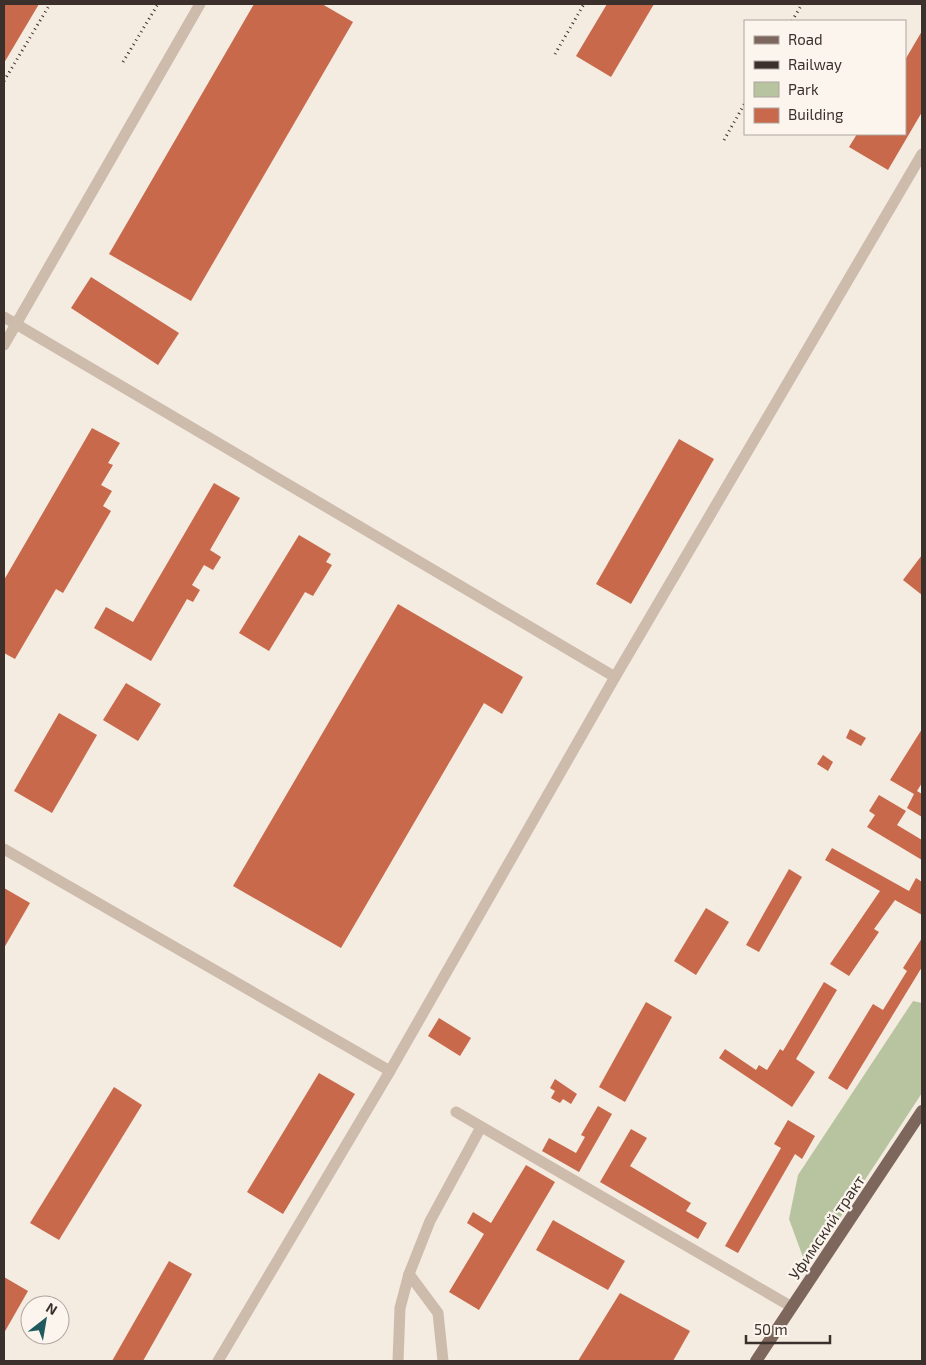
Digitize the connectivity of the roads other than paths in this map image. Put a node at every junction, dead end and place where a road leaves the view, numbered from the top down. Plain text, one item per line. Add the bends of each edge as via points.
1 (200, 4) edge
2 (922, 154) edge
3 (4, 317) edge
4 (15, 324) junction
5 (4, 345) edge
6 (615, 677) junction
7 (4, 849) edge
8 (390, 1071) junction
9 (922, 1111) edge
10 (456, 1112) dead end
11 (481, 1127) junction
12 (409, 1274) junction
13 (792, 1307) junction
14 (218, 1361) edge
15 (398, 1361) edge
16 (443, 1361) edge
17 (756, 1361) edge

1 - 4 lane
2 - 6 lane
3 - 4 lane
4 - 5 lane
4 - 6 lane
6 - 8 lane
7 - 8 lane
8 - 14 lane
9 - 13 main road, Уфимский тракт
10 - 11 lane
11 - 12 lane via 430,1221
11 - 13 lane
12 - 15 lane via 400,1308
12 - 16 lane via 438,1313
13 - 17 main road, Уфимский тракт

